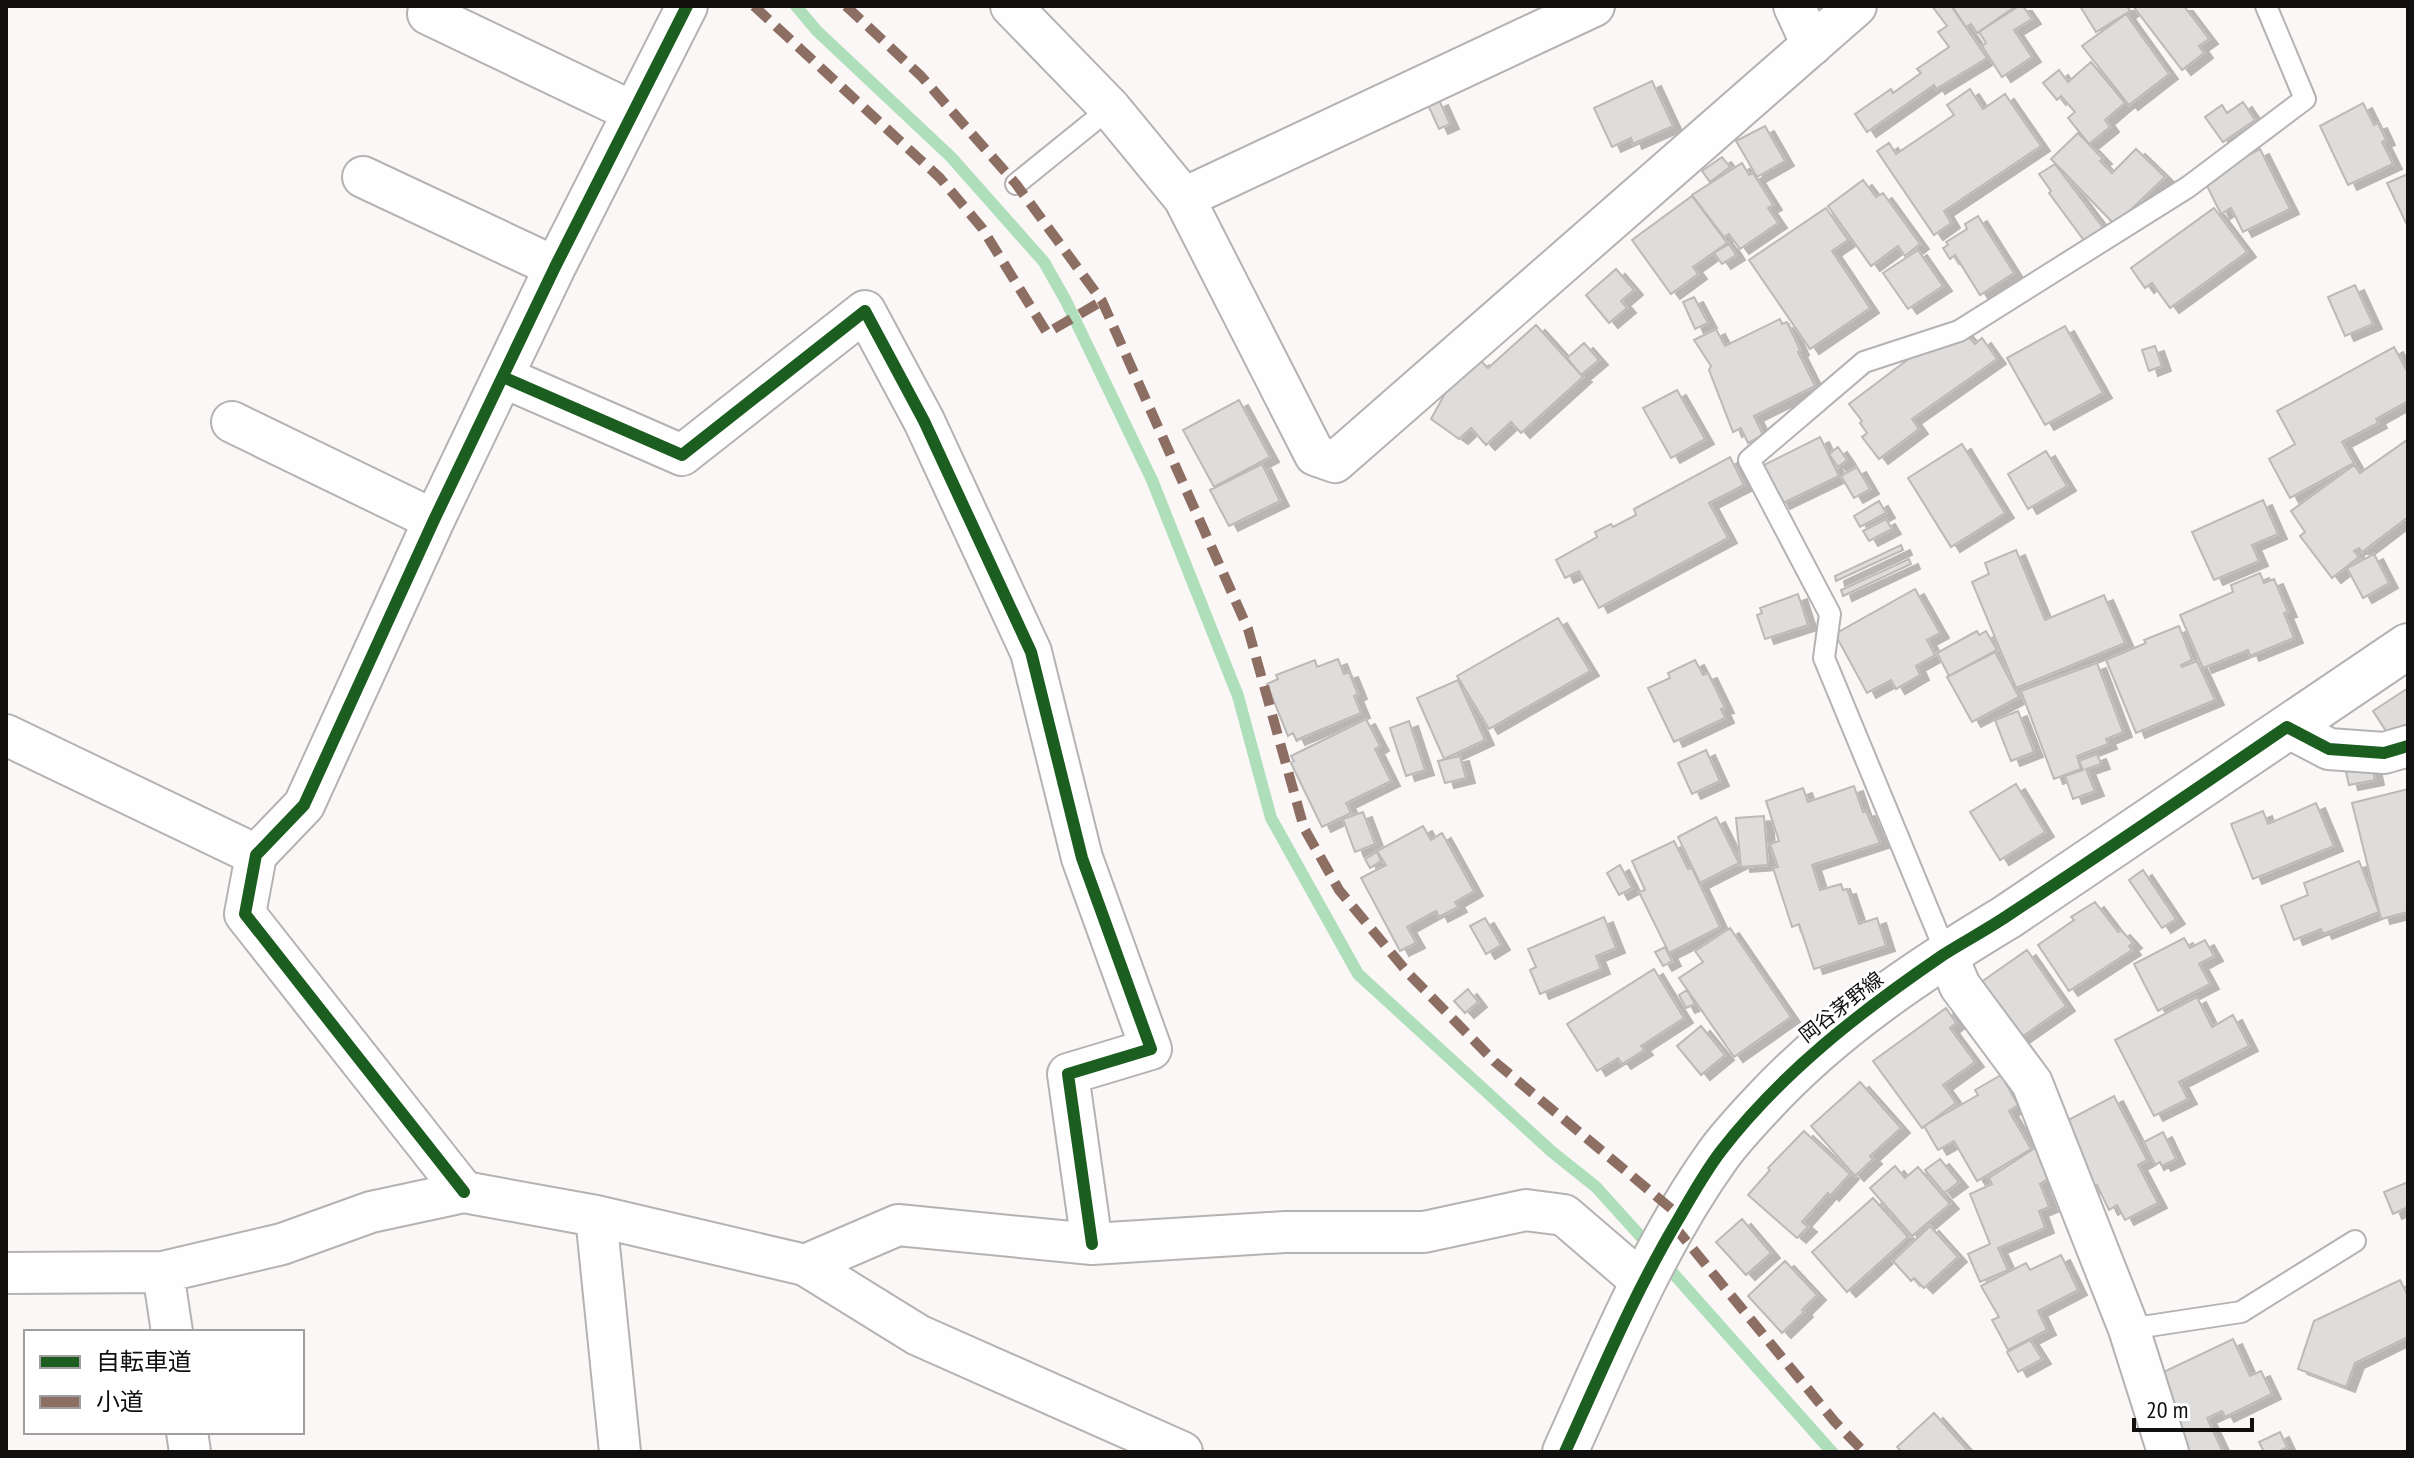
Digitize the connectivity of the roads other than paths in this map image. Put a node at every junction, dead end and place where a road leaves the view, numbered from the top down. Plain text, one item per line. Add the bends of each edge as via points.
1 (687, 6) edge
2 (1011, 6) edge
3 (1594, 6) edge
4 (1794, 6) edge
5 (1856, 6) edge
6 (2266, 6) edge
7 (428, 14) dead end
8 (1812, 45) junction
9 (1110, 108) junction
10 (633, 112) junction
11 (363, 177) dead end
12 (1016, 184) dead end
13 (1184, 198) junction
14 (555, 267) junction
15 (503, 377) junction
16 (232, 422) dead end
17 (434, 520) junction
18 (2408, 646) edge
19 (2287, 727) junction
20 (6, 735) edge
21 (2408, 746) edge
22 (256, 855) junction
23 (1946, 953) junction
24 (464, 1192) junction
25 (596, 1216) junction
26 (2355, 1241) dead end
27 (1092, 1244) junction
28 (1653, 1262) junction
29 (805, 1265) junction
30 (163, 1272) junction
31 (6, 1273) edge
32 (2129, 1329) junction
33 (172, 1330) edge
34 (620, 1452) edge
35 (1182, 1452) edge
36 (1565, 1452) edge
37 (2168, 1452) edge

1 - 10 street
2 - 9 street
3 - 13 street
4 - 8 street
5 - 8 street
6 - 23 lane via 2305,99 2188,187 1959,331 1864,362 1749,460 1830,614 1824,658
7 - 10 street
8 - 13 street via 1335,462 1315,455
9 - 12 lane
9 - 13 street
10 - 14 street
11 - 14 street
14 - 15 street
15 - 17 street
15 - 27 street via 682,455 865,311 924,421 1031,652 1082,858 1151,1049 1068,1074
16 - 17 street
17 - 22 street via 304,805
18 - 19 main road, 岡谷茅野線
19 - 21 street via 2329,749 2384,753
19 - 23 main road, 岡谷茅野線
20 - 22 street
22 - 24 street via 245,914
23 - 28 main road, 岡谷茅野線 via 1790,1074 1720,1152
23 - 32 street via 1960,986 2032,1083
24 - 25 street
24 - 30 street via 371,1212 282,1244
25 - 29 street
25 - 34 street
26 - 32 lane via 2241,1312
27 - 28 street via 1285,1232 1424,1232 1526,1210 1564,1215
27 - 29 street via 898,1225
28 - 36 main road, 岡谷茅野線
29 - 35 street via 918,1335
30 - 31 street
30 - 33 street
32 - 37 street

